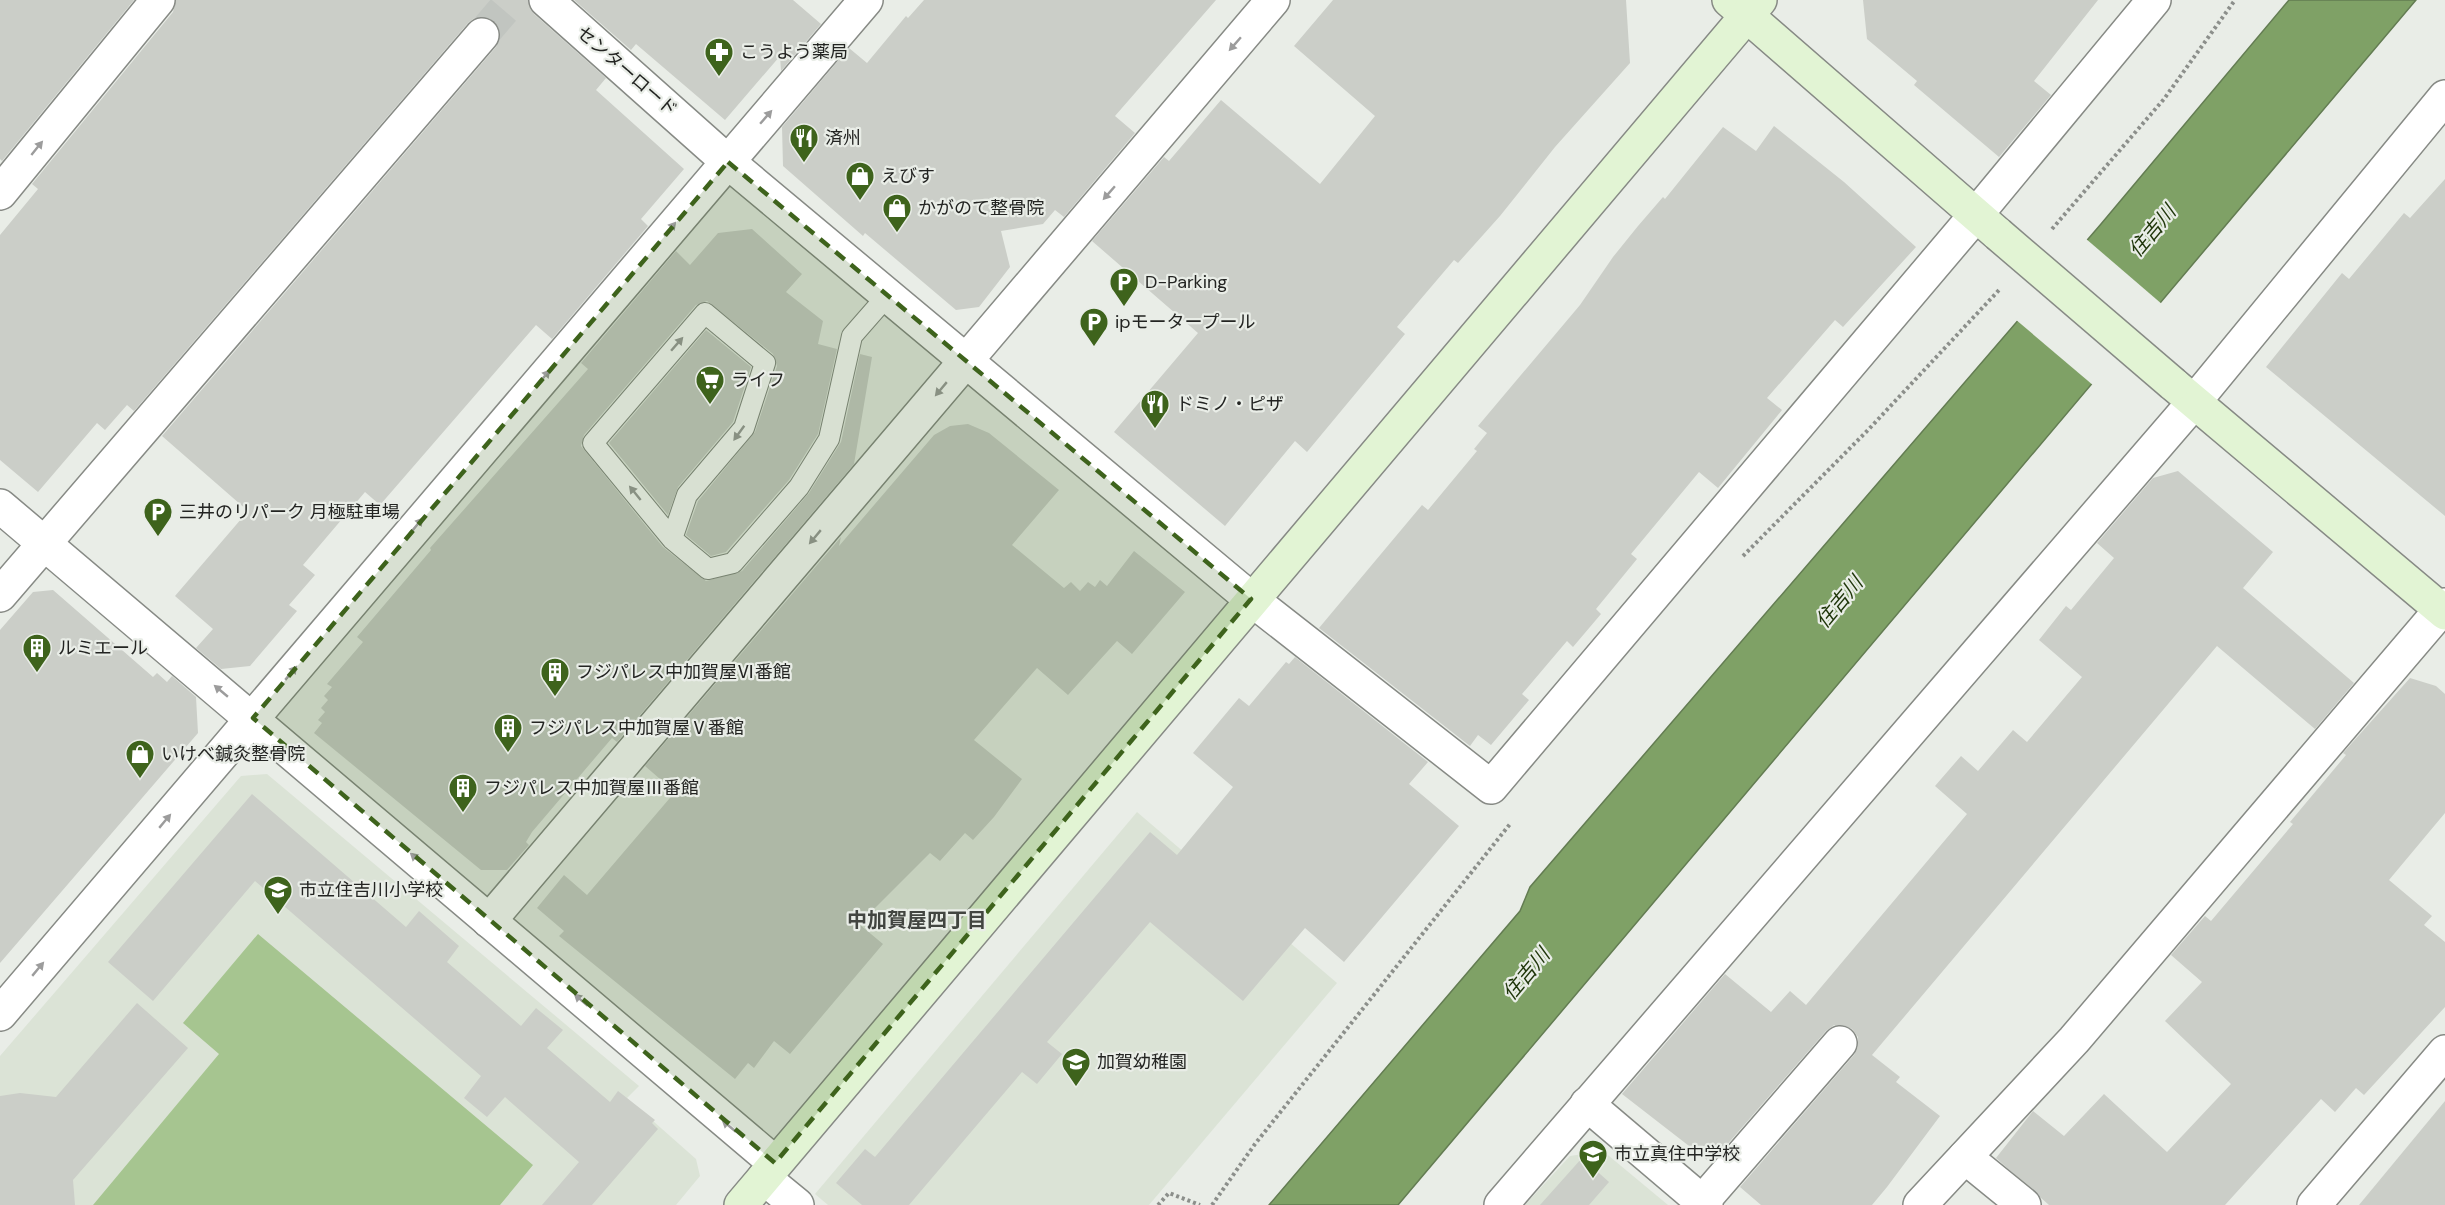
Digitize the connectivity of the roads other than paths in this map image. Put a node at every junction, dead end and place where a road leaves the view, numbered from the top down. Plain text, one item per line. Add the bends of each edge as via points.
1 (158, 0) edge
2 (546, 0) edge
3 (866, 0) edge
4 (1274, 0) edge
5 (2154, 0) edge
6 (1745, 5) edge
7 (482, 34) tunnel mouth
8 (2445, 97) edge
9 (717, 151) junction
10 (3, 183) edge
11 (1986, 225) junction
12 (887, 296) junction
13 (965, 360) junction
14 (2183, 393) junction
15 (0, 506) edge
16 (672, 539) junction
17 (45, 544) junction
18 (0, 595) edge
19 (1251, 599) junction
20 (2444, 610) edge
21 (253, 718) junction
22 (489, 921) junction
23 (0, 1014) edge
24 (1840, 1043) dead end
25 (2445, 1052) edge
26 (1587, 1104) junction
27 (1965, 1157) junction
28 (769, 1170) junction
29 (1704, 1203) edge
30 (741, 1205) edge
31 (797, 1205) edge
32 (1501, 1205) edge
33 (1920, 1205) edge
34 (2024, 1205) edge
35 (2314, 1205) edge

10 -> 1 street
2 - 9 street, センターロード
9 -> 3 street
4 -> 13 street
5 - 11 street
6 - 11 street
6 - 19 street
7 - 17 street
8 - 14 street
9 - 12 street, センターロード
21 -> 9 street
11 - 14 street, bridge
11 - 19 street, センターロード via 1491,787
12 - 13 street, センターロード
12 - 16 lane via 852,336 829,438 799,487 733,563 708,569
13 - 19 street, センターロード
13 -> 22 street
14 - 20 street
14 - 26 street
15 - 17 street
16 -> 16 lane via 593,443 705,313 765,363 744,428 687,495
17 - 18 street
21 -> 17 street
19 - 28 street
20 - 27 street via 2074,1040
22 -> 21 street
23 -> 21 street
28 -> 22 street
24 - 29 street
25 - 35 street
26 - 29 street
26 - 32 street
27 - 33 street
27 - 34 street
28 - 30 street
28 - 31 street

